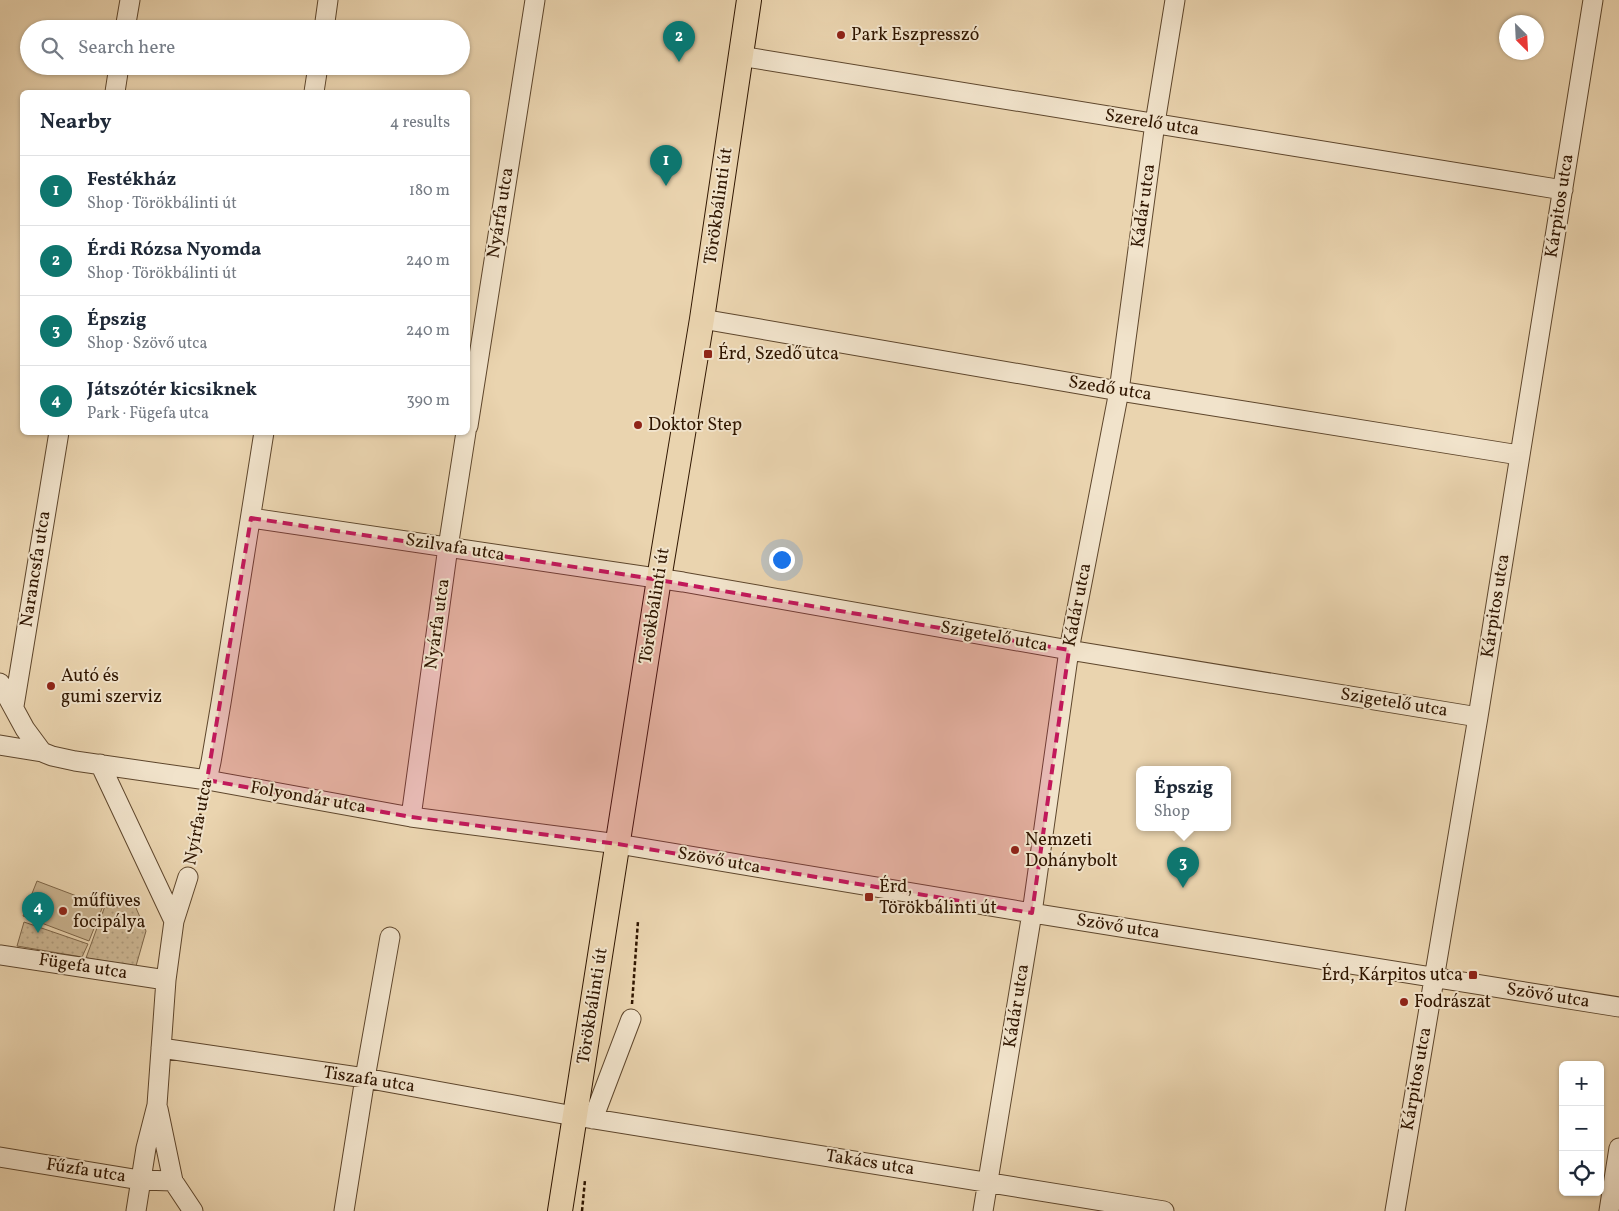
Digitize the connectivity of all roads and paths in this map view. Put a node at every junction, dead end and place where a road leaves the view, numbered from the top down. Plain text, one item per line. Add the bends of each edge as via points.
1 (130, 0) edge
2 (328, 0) edge
3 (535, 0) edge
4 (749, 0) edge
5 (1175, 0) edge
6 (1593, 0) edge
7 (127, 20) edge
8 (325, 20) edge
9 (740, 56) junction
10 (118, 75) edge
11 (317, 75) edge
12 (115, 90) edge
13 (314, 90) edge
14 (1155, 123) junction
15 (1563, 190) junction
16 (702, 319) junction
17 (1118, 391) junction
18 (470, 413) edge
19 (59, 435) edge
20 (264, 435) edge
21 (466, 435) edge
22 (1519, 455) junction
23 (251, 518) junction
24 (448, 547) junction
25 (659, 579) junction
26 (1069, 650) junction
27 (0, 683) edge
28 (14, 706) junction
29 (1478, 717) junction
30 (0, 745) edge
31 (42, 752) junction
32 (100, 764) junction
33 (207, 780) junction
34 (412, 817) junction
35 (618, 844) junction
36 (188, 877) joint
37 (1032, 913) junction
38 (174, 921) junction
39 (638, 921) dead end
40 (390, 937) dead end
41 (0, 955) edge
42 (1435, 977) junction
43 (166, 980) junction
44 (1619, 1007) edge
45 (631, 1020) joint
46 (161, 1048) junction
47 (365, 1078) junction
48 (157, 1105) junction
49 (584, 1118) junction
50 (1619, 1148) edge
51 (0, 1157) edge
52 (140, 1180) junction
53 (172, 1181) junction
54 (988, 1182) junction
55 (136, 1211) edge
56 (193, 1211) edge
57 (344, 1211) edge
58 (560, 1211) edge
59 (983, 1211) edge
60 (1164, 1211) edge
61 (1395, 1211) edge
62 (1609, 1211) edge

1 - 7 street
2 - 8 street
3 - 18 street, Nyárfa utca
4 - 9 main road, Törökbálinti út
5 - 14 street, Kádár utca
6 - 15 street, Kárpitos utca
9 - 14 street, Szerelő utca
9 - 16 main road, Törökbálinti út
10 - 12 street
11 - 13 street
14 - 15 street, Szerelő utca
14 - 17 street, Kádár utca
15 - 22 street, Kárpitos utca
16 - 17 street, Szedő utca
16 - 25 main road, Törökbálinti út
17 - 22 street, Szedő utca
17 - 26 street, Kádár utca
19 - 28 street, Narancsfa utca
20 - 23 street, Nyírfa utca
21 - 24 street, Nyárfa utca
22 - 29 street, Kárpitos utca
23 - 24 street, Szilvafa utca
23 - 33 street, Nyírfa utca
24 - 25 street, Szilvafa utca
24 - 34 street, Nyárfa utca
25 - 26 street, Szigetelő utca
25 - 35 main road, Törökbálinti út
26 - 29 street, Szigetelő utca
26 - 37 street, Kádár utca
27 - 28 street
28 - 31 street via 25,729
29 - 42 street, Kárpitos utca
30 - 31 street, Folyondár utca
31 - 32 street, Folyondár utca
32 - 33 street, Folyondár utca
32 - 38 street
33 - 34 street, Folyondár utca
33 - 36 path, Nyírfa utca
34 - 35 street, Folyondár utca
35 - 37 street, Szövő utca
35 - 49 main road, Törökbálinti út
36 - 38 street, Nyírfa utca
37 - 42 street, Szövő utca
37 - 54 street, Kádár utca
38 - 43 street, Nyírfa utca
39 - 45 path
40 - 47 street
41 - 43 street, Fügefa utca
42 - 44 street, Szövő utca
42 - 61 street, Kárpitos utca
43 - 46 street, Nyírfa utca
45 - 49 street
46 - 47 street, Tiszafa utca
46 - 48 street, Nyírfa utca
47 - 49 street, Tiszafa utca
47 - 57 street
48 - 52 street, Nyírfa utca
48 - 53 street
49 - 54 street, Takács utca
49 - 58 main road, Törökbálinti út
50 - 62 street
51 - 52 street, Fűzfa utca
52 - 53 street, Fűzfa utca
52 - 55 street, Nyírfa utca
53 - 56 street
54 - 59 street, Kádár utca
54 - 60 street, Takács utca

